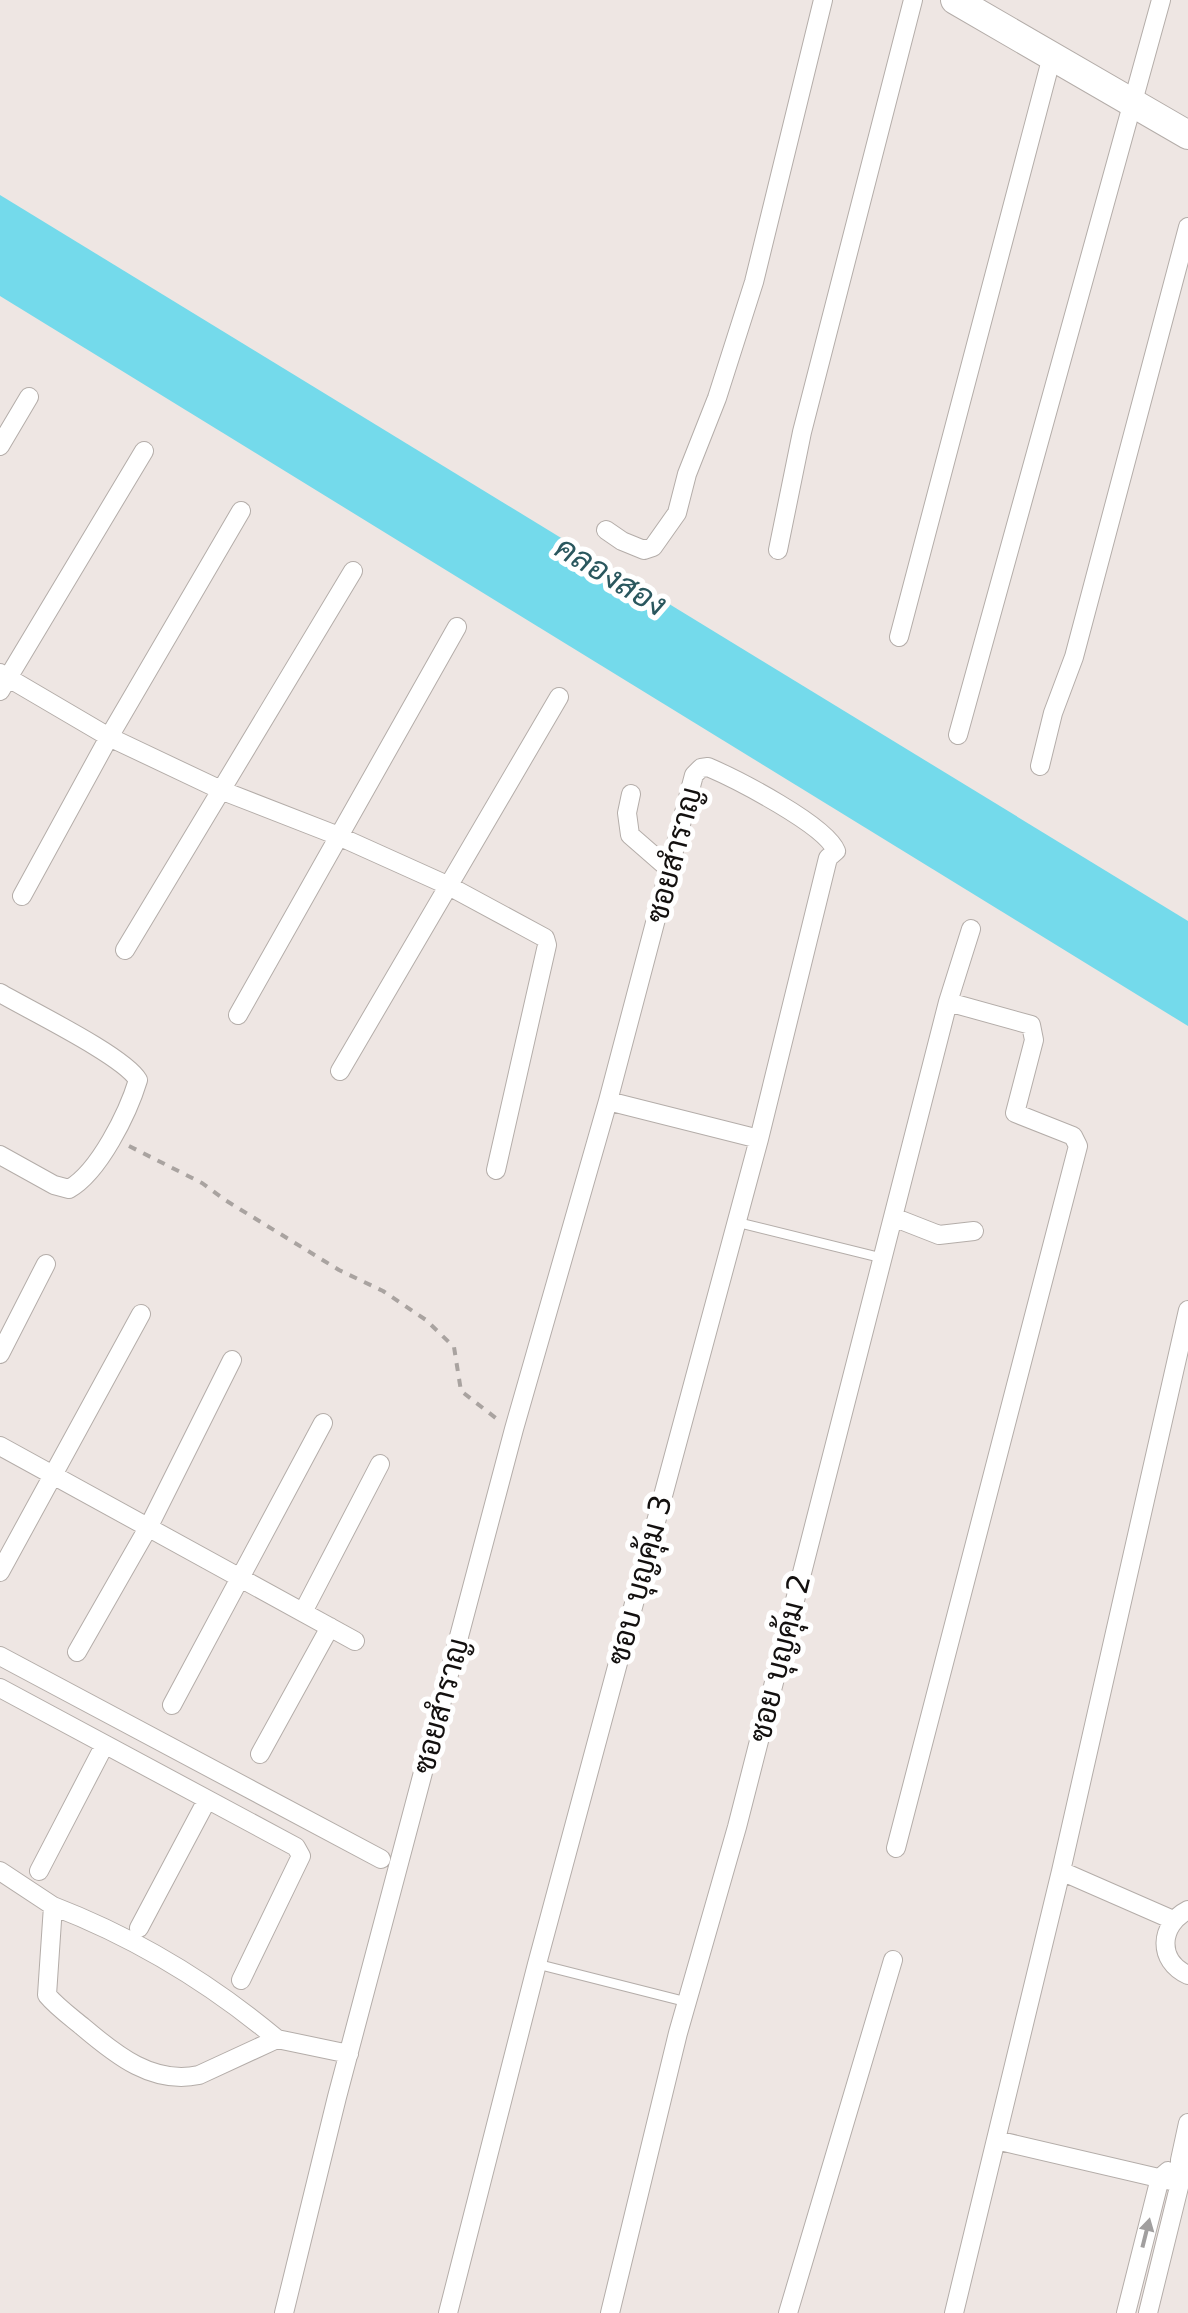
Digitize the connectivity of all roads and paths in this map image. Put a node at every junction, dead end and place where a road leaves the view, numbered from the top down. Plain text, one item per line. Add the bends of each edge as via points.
1 (824, 0) edge
2 (913, 0) edge
3 (954, 0) edge
4 (1161, 0) edge
5 (1052, 56) junction
6 (1134, 102) junction
7 (1188, 135) edge
8 (1188, 227) edge
9 (29, 397) dead end
10 (0, 446) edge
11 (144, 451) dead end
12 (241, 511) dead end
13 (606, 530) dead end
14 (778, 550) dead end
15 (353, 572) dead end
16 (456, 627) dead end
17 (900, 637) dead end
18 (2, 681) edge
19 (559, 697) dead end
20 (958, 735) dead end
21 (109, 737) junction
22 (1040, 766) dead end
23 (223, 791) junction
24 (631, 794) dead end
25 (336, 835) junction
26 (836, 851) joint
27 (670, 868) junction
28 (447, 885) junction
29 (22, 896) dead end
30 (971, 929) dead end
31 (126, 950) dead end
32 (0, 993) edge
33 (948, 1002) junction
34 (238, 1014) dead end
35 (340, 1071) dead end
36 (608, 1101) junction
37 (111, 1138) junction
38 (759, 1139) junction
39 (0, 1155) edge
40 (496, 1170) dead end
41 (892, 1217) junction
42 (736, 1222) junction
43 (974, 1231) dead end
44 (882, 1258) junction
45 (46, 1264) dead end
46 (1188, 1310) edge
47 (141, 1314) dead end
48 (0, 1354) edge
49 (232, 1360) dead end
50 (323, 1424) dead end
51 (514, 1429) junction
52 (0, 1446) edge
53 (380, 1464) dead end
54 (54, 1476) junction
55 (149, 1526) junction
56 (0, 1572) edge
57 (240, 1577) junction
58 (302, 1612) junction
59 (330, 1627) junction
60 (354, 1641) dead end
61 (77, 1652) dead end
62 (0, 1656) edge
63 (0, 1688) edge
64 (172, 1705) dead end
65 (104, 1746) junction
66 (260, 1754) dead end
67 (206, 1800) junction
68 (896, 1848) dead end
69 (380, 1859) dead end
70 (0, 1871) edge
71 (39, 1871) dead end
72 (1061, 1871) junction
73 (53, 1906) junction
74 (1181, 1915) edge
75 (140, 1928) dead end
76 (893, 1960) dead end
77 (537, 1964) junction
78 (1188, 1975) edge
79 (240, 1980) dead end
80 (687, 2002) junction
81 (278, 2039) junction
82 (349, 2054) junction
83 (1188, 2123) edge
84 (996, 2140) junction
85 (1180, 2160) junction
86 (1160, 2178) junction
87 (1180, 2183) junction
88 (284, 2313) edge
89 (448, 2313) edge
90 (610, 2313) edge
91 (788, 2313) edge
92 (954, 2313) edge
93 (1126, 2313) edge
94 (1148, 2313) edge

1 - 13 street via 754,282 677,513 644,550
2 - 14 street
3 - 5 street
4 - 6 street
5 - 6 street
5 - 17 street
6 - 7 street
6 - 20 street
8 - 22 street
9 - 10 street
11 - 18 street
12 - 21 street
15 - 23 street
16 - 25 street
18 - 21 street
19 - 28 street
21 - 23 street
21 - 29 street
23 - 25 street
23 - 31 street
24 - 27 street via 630,835
25 - 28 street
25 - 34 street
26 - 27 street, ซอยสำราญ via 832,840 708,767 694,776
26 - 38 street, ซอบ บุญคุ้ม 3 via 828,858
27 - 36 street, ซอยสำราญ
28 - 35 street
28 - 40 street via 541,934 547,945
30 - 33 street, ซอย บุญคุ้ม 2
32 - 37 street via 136,1075 131,1102
33 - 41 street, ซอย บุญคุ้ม 2
33 - 68 street via 1031,1025 1034,1040 1014,1113 1073,1136 1078,1146
36 - 38 street
36 - 51 street, ซอยสำราญ
37 - 39 street via 69,1189
37 - 51 path via 202,1183 426,1320 454,1348 460,1391
38 - 42 street, ซอบ บุญคุ้ม 3
41 - 43 street via 938,1235
41 - 44 street, ซอย บุญคุ้ม 2
42 - 44 lane
42 - 77 street, ซอบ บุญคุ้ม 3
44 - 80 street, ซอย บุญคุ้ม 2
45 - 48 street
46 - 72 street
47 - 54 street
49 - 55 street
50 - 57 street
51 - 82 street, ซอยสำราญ
52 - 54 street
53 - 58 street
54 - 55 street
54 - 56 street
55 - 57 street
55 - 61 street
57 - 58 street
57 - 64 street
58 - 59 street
59 - 60 street
59 - 66 street
62 - 69 street
63 - 65 street
65 - 67 street
65 - 71 street
67 - 75 street
67 - 79 street via 300,1852
70 - 73 street
72 - 74 street
72 - 84 street
73 - 81 street via 153,1951
73 - 81 street via 47,1995 117,2056 143,2070 185,2078
74 - 78 street via 1164,1940 1173,1966
76 - 91 street
77 - 80 lane
77 - 89 street, ซอบ บุญคุ้ม 3
80 - 90 street, ซอย บุญคุ้ม 2
81 - 82 street
82 - 88 street, ซอยสำราญ
83 - 85 street
84 - 86 street
84 - 92 street
85 - 86 street
85 - 87 street
86 - 87 street
93 -> 86 street
87 - 94 street

